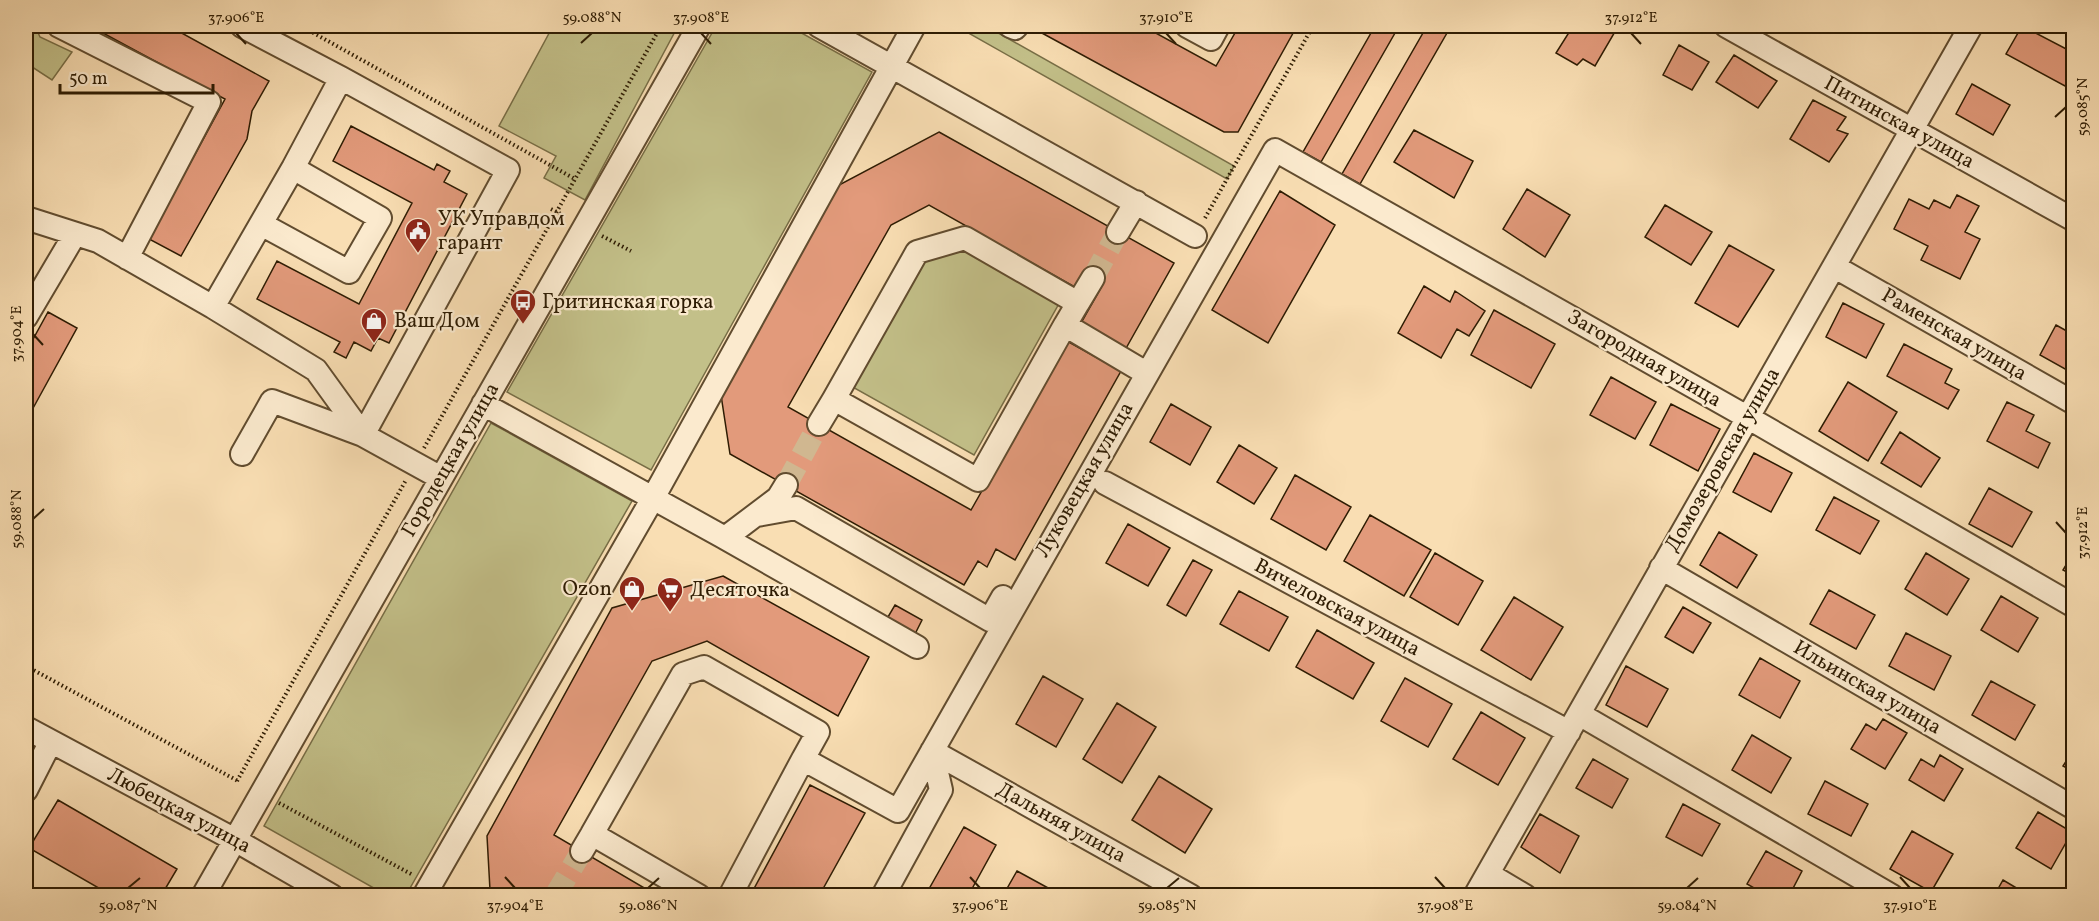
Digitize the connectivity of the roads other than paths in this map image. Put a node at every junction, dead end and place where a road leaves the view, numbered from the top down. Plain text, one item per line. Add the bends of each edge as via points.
1 (59, 26) edge
2 (242, 26) edge
3 (699, 26) edge
4 (822, 26) edge
5 (914, 26) edge
6 (1010, 26) edge
7 (1017, 26) edge
8 (1187, 26) edge
9 (1218, 26) edge
10 (1726, 26) edge
11 (1971, 26) edge
12 (891, 66) junction
13 (341, 78) junction
14 (1911, 130) junction
15 (1275, 150) joint
16 (293, 168) junction
17 (1136, 202) junction
18 (26, 218) edge
19 (2073, 219) edge
20 (261, 224) junction
21 (1118, 232) tunnel mouth
22 (75, 234) junction
23 (1195, 236) road end
24 (127, 258) junction
25 (1835, 267) junction
26 (1093, 278) tunnel mouth
27 (1078, 303) junction
28 (213, 307) junction
29 (26, 317) edge
30 (1065, 325) junction
31 (1140, 369) junction
32 (834, 399) junction
33 (2073, 403) edge
34 (483, 404) junction
35 (1747, 417) junction
36 (819, 424) tunnel mouth
37 (363, 435) junction
38 (243, 454) dead end
39 (441, 478) junction
40 (1106, 483) dead end
41 (786, 485) tunnel mouth
42 (653, 498) junction
43 (757, 515) junction
44 (725, 538) junction
45 (1661, 568) junction
46 (2073, 606) edge
47 (917, 647) dead end
48 (1574, 723) junction
49 (26, 728) edge
50 (50, 743) junction
51 (932, 751) junction
52 (803, 759) junction
53 (26, 790) edge
54 (2073, 808) edge
55 (235, 840) junction
56 (1488, 874) junction
57 (427, 890) edge
58 (203, 896) edge
59 (332, 896) edge
60 (699, 896) edge
61 (730, 896) edge
62 (883, 896) edge
63 (1191, 896) edge
64 (1475, 896) edge
65 (1525, 896) edge
66 (1892, 896) edge

1 - 24 street via 209,102
2 - 13 street
3 - 34 street, Городецкая улица
4 - 12 street
5 - 12 street
6 - 7 street
8 - 9 street via 1211,39
10 - 14 street, Питинская улица
11 - 14 street, Домозеровская улица
12 - 17 street
12 - 42 street
13 - 16 street
13 - 37 street via 508,170
14 - 19 street, Питинская улица
14 - 25 street, Домозеровская улица
15 - 31 street, Луковецкая улица
15 - 35 street, Загородная улица
16 - 20 street
16 - 20 street via 380,218 349,272
17 - 21 street
17 - 23 street
18 - 22 street
20 - 28 street
22 - 24 street
22 - 29 street
24 - 28 street
25 - 33 street, Раменская улица
25 - 35 street, Домозеровская улица
26 - 27 street
27 - 30 street
27 - 32 street via 965,238 917,252
28 - 37 street via 316,370
30 - 31 street
30 - 32 street via 978,480
31 - 43 street via 990,620 796,508
31 - 51 street, Луковецкая улица
32 - 36 street
34 - 39 street, Городецкая улица
34 - 42 street
35 - 45 street, Домозеровская улица
35 - 46 street, Загородная улица
37 - 38 street via 272,401
37 - 39 street
39 - 55 street, Городецкая улица
40 - 48 street, Вичеловская улица
41 - 43 street via 778,498
42 - 44 street
42 - 57 street
43 - 44 street
44 - 47 street
45 - 48 street, Домозеровская улица
45 - 54 street, Ильинская улица
48 - 56 street, Домозеровская улица
48 - 66 street, Вичеловская улица
49 - 50 street, Любецкая улица
50 - 53 street
50 - 55 street, Любецкая улица
51 - 52 street, Луковецкая улица via 898,811
51 - 62 street via 941,790
51 - 63 street, Дальняя улица
52 - 60 street via 818,732 704,667 683,674 587,842
52 - 61 street
55 - 58 street, Городецкая улица
55 - 59 street, Любецкая улица
56 - 64 street, Домозеровская улица
56 - 65 street

